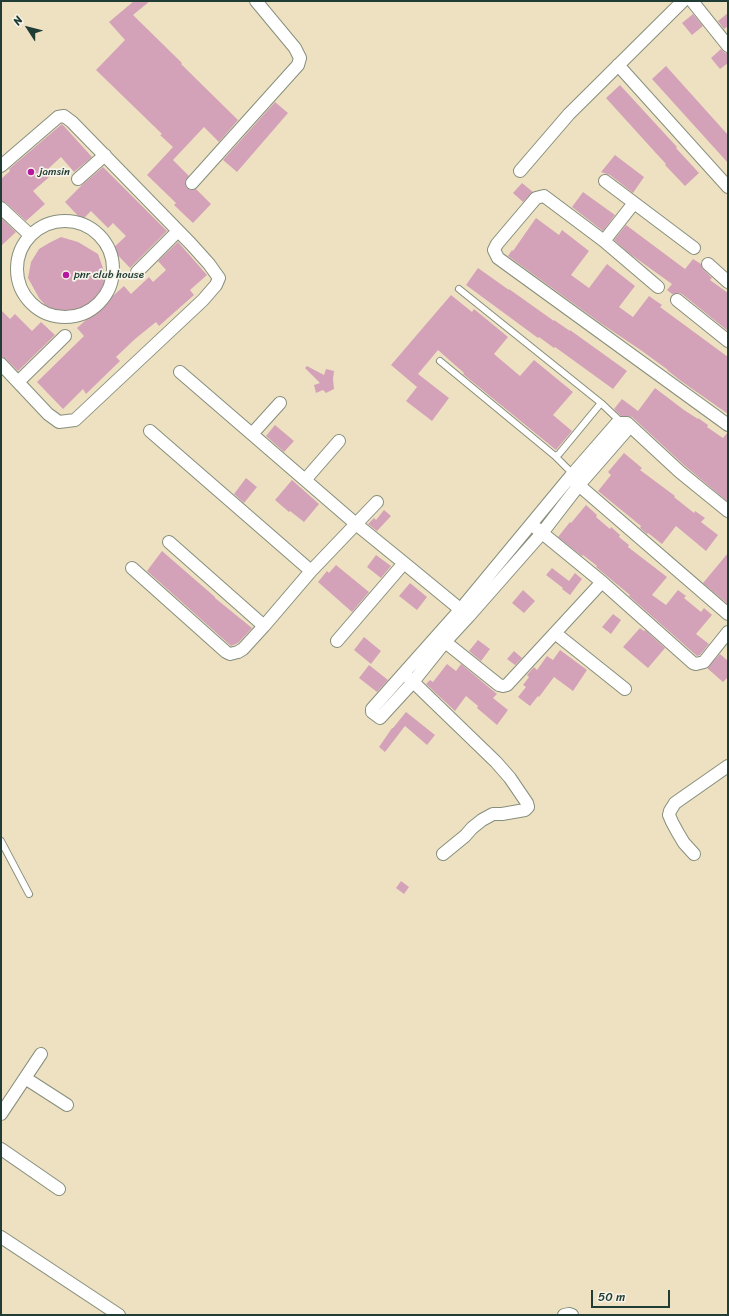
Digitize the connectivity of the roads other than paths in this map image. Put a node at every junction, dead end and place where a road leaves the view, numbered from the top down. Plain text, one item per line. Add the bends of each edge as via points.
1 (256, 1) edge
2 (683, 1) edge
3 (692, 1) edge
4 (728, 46) edge
5 (618, 65) junction
6 (105, 155) junction
7 (1, 166) edge
8 (520, 170) dead end
9 (78, 179) dead end
10 (605, 181) dead end
11 (192, 183) dead end
12 (728, 187) edge
13 (634, 203) junction
14 (1, 208) edge
15 (178, 231) junction
16 (30, 235) junction
17 (604, 241) junction
18 (694, 248) dead end
19 (708, 264) dead end
20 (137, 272) dead end
21 (728, 282) edge
22 (658, 287) dead end
23 (459, 289) dead end
24 (677, 300) dead end
25 (65, 336) dead end
26 (728, 341) edge
27 (440, 361) dead end
28 (1, 364) edge
29 (180, 372) dead end
30 (18, 382) junction
31 (280, 403) dead end
32 (601, 403) junction
33 (622, 423) junction
34 (728, 425) edge
35 (150, 431) dead end
36 (252, 434) junction
37 (339, 441) dead end
38 (555, 456) junction
39 (574, 479) junction
40 (305, 480) junction
41 (377, 502) dead end
42 (728, 511) edge
43 (356, 524) junction
44 (532, 524) junction
45 (542, 533) junction
46 (169, 542) dead end
47 (404, 563) junction
48 (132, 568) dead end
49 (311, 571) junction
50 (602, 582) junction
51 (464, 613) junction
52 (728, 614) edge
53 (264, 626) junction
54 (728, 632) edge
55 (556, 633) junction
56 (441, 638) junction
57 (337, 641) dead end
58 (404, 673) junction
59 (413, 682) junction
60 (625, 689) dead end
61 (728, 766) edge
62 (1, 841) edge
63 (443, 854) dead end
64 (694, 854) dead end
65 (30, 894) dead end
66 (41, 1054) dead end
67 (25, 1078) junction
68 (67, 1105) dead end
69 (1, 1114) edge
70 (1, 1149) edge
71 (59, 1189) dead end
72 (1, 1237) edge
73 (119, 1315) edge
74 (564, 1315) edge
75 (572, 1315) edge

1 - 11 street via 295,48 300,58 298,65
2 - 5 street
3 - 4 street
5 - 8 street
5 - 12 street
6 - 7 street via 72,122 61,116
6 - 9 street
6 - 15 street
10 - 13 street
13 - 17 street
13 - 18 street
14 - 16 street
15 - 20 street
15 - 30 street via 219,278 203,300 75,420 59,422
16 - 16 street via 43,226 58,221 74,222 89,227 101,237 110,250 113,265 112,281 106,295 95,307 81,315 65,318 49,315 40,310 24,295 18,280 17,264 21,249
17 - 22 street
17 - 34 street via 544,196 536,198 496,244 494,250 498,258
19 - 21 street
23 - 32 lane
24 - 26 street
25 - 30 street
27 - 38 lane
28 - 30 street
29 - 36 street
31 - 36 street
32 - 33 lane
32 - 38 lane
33 - 39 street
33 - 42 street
35 - 49 street
36 - 40 street
37 - 40 street
38 - 39 lane
39 - 44 street
39 - 45 street
39 - 52 street
40 - 43 street
41 - 43 street
43 - 47 street
43 - 49 street
44 - 45 street
44 - 51 street
45 - 50 street
45 - 51 street
46 - 53 street
47 - 51 street
47 - 57 street
48 - 53 street via 230,654 243,649
49 - 53 street
50 - 54 street via 693,663 704,662
50 - 55 street
51 - 56 street
55 - 56 street via 509,683 503,686
55 - 60 street
56 - 58 street
56 - 59 street
58 - 59 street
58 - 59 street via 372,712 380,718
59 - 63 street via 496,762 510,778 528,808 493,814 482,820
61 - 64 street via 676,803 670,811 669,815 684,844
62 - 65 lane
66 - 67 street
67 - 68 street
67 - 69 street
70 - 71 street
72 - 73 street
74 - 75 street

